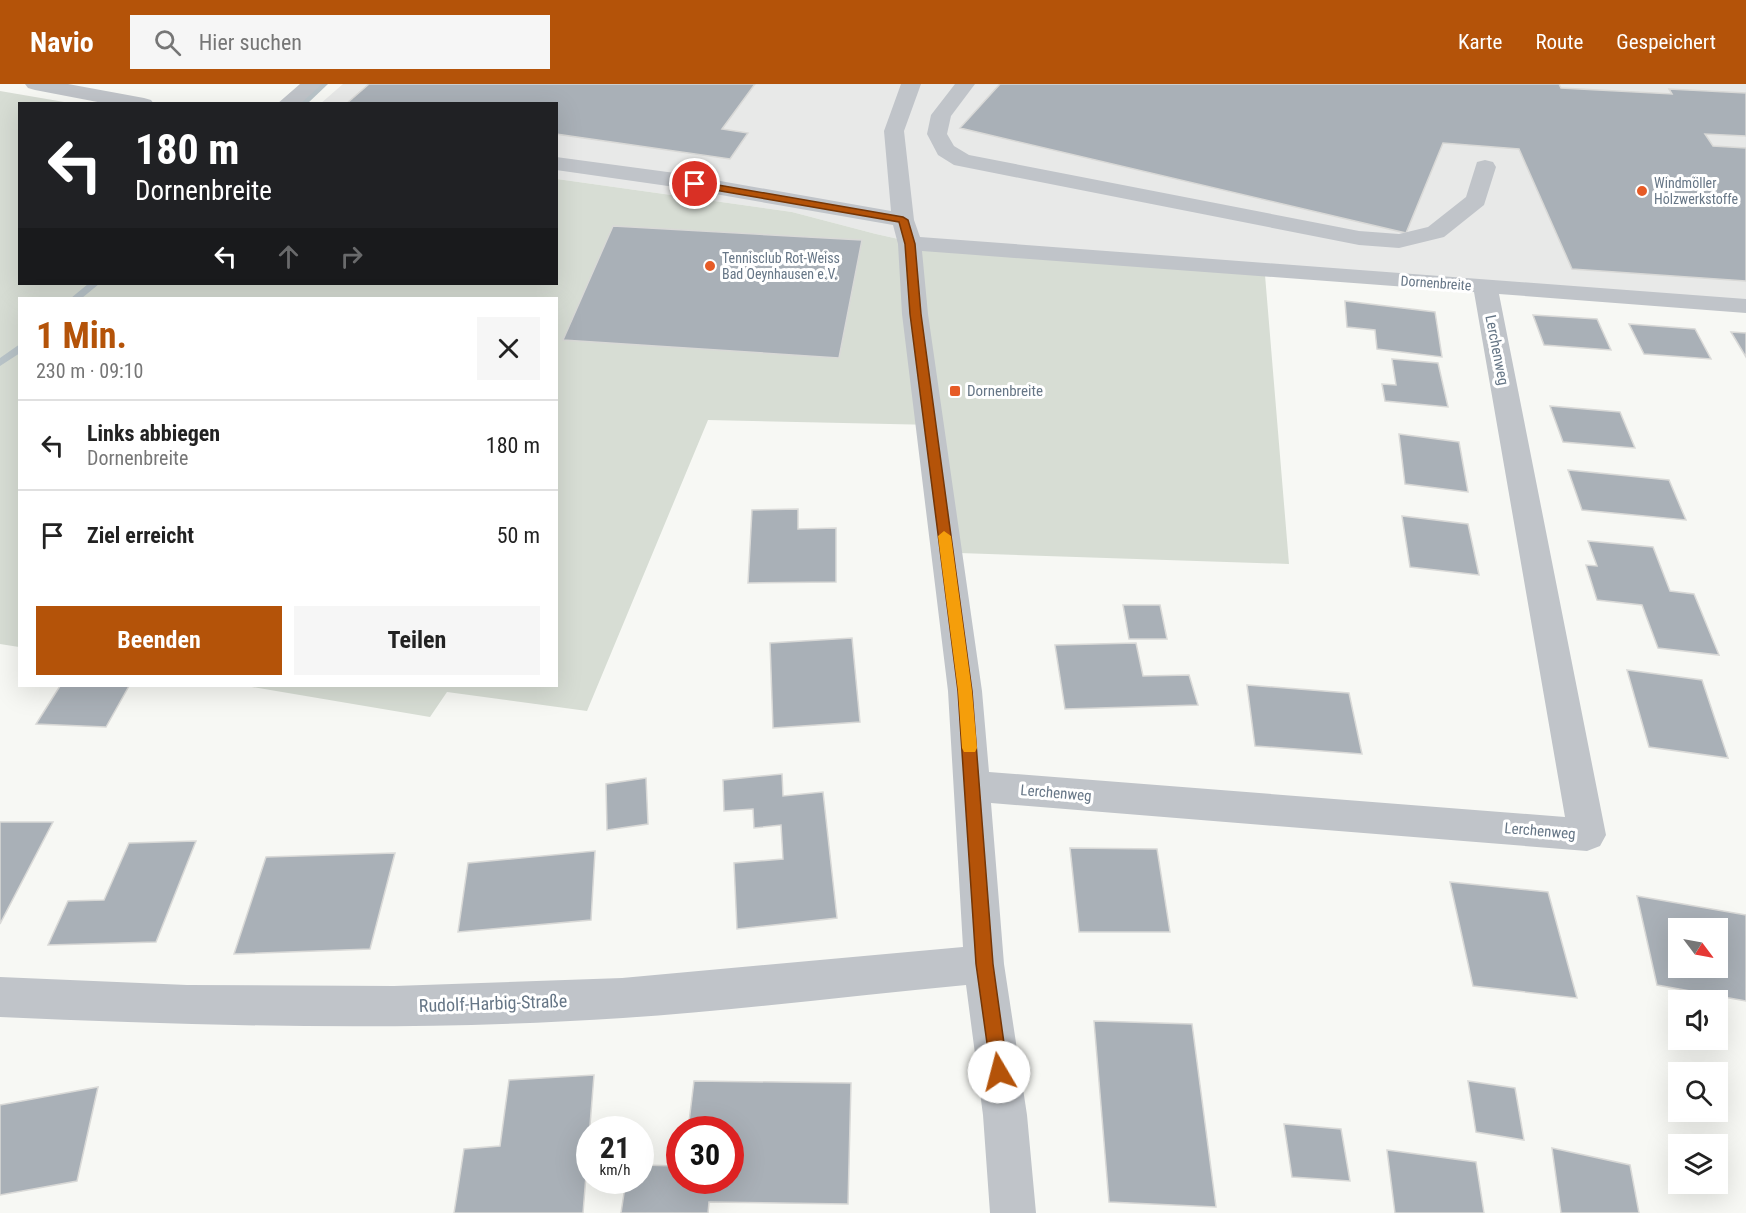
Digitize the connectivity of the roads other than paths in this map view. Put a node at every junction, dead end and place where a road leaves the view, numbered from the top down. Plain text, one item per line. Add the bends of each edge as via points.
1 (35, 84) edge
2 (312, 84) edge
3 (911, 84) edge
4 (965, 84) edge
5 (133, 102) edge
6 (290, 102) edge
7 (558, 163) edge
8 (1485, 167) dead end
9 (907, 232) junction
10 (1485, 286) junction
11 (1746, 306) edge
12 (973, 786) junction
13 (984, 964) junction
14 (0, 997) edge
15 (1013, 1213) edge

1 - 5 street
2 - 6 street
3 - 9 street via 894,131
4 - 8 street via 941,115 937,134 946,150 962,160 1359,238 1399,241 1436,232 1476,200
7 - 9 street, Dornenbreite via 675,180
9 - 10 street, Dornenbreite via 939,244
9 - 12 street via 965,691
10 - 11 street, Dornenbreite
10 - 12 street, Lerchenweg via 1587,835
12 - 13 street
13 - 14 street, Rudolf-Harbig-Straße via 610,999 360,1006 187,1005
13 - 15 street via 1005,1115

